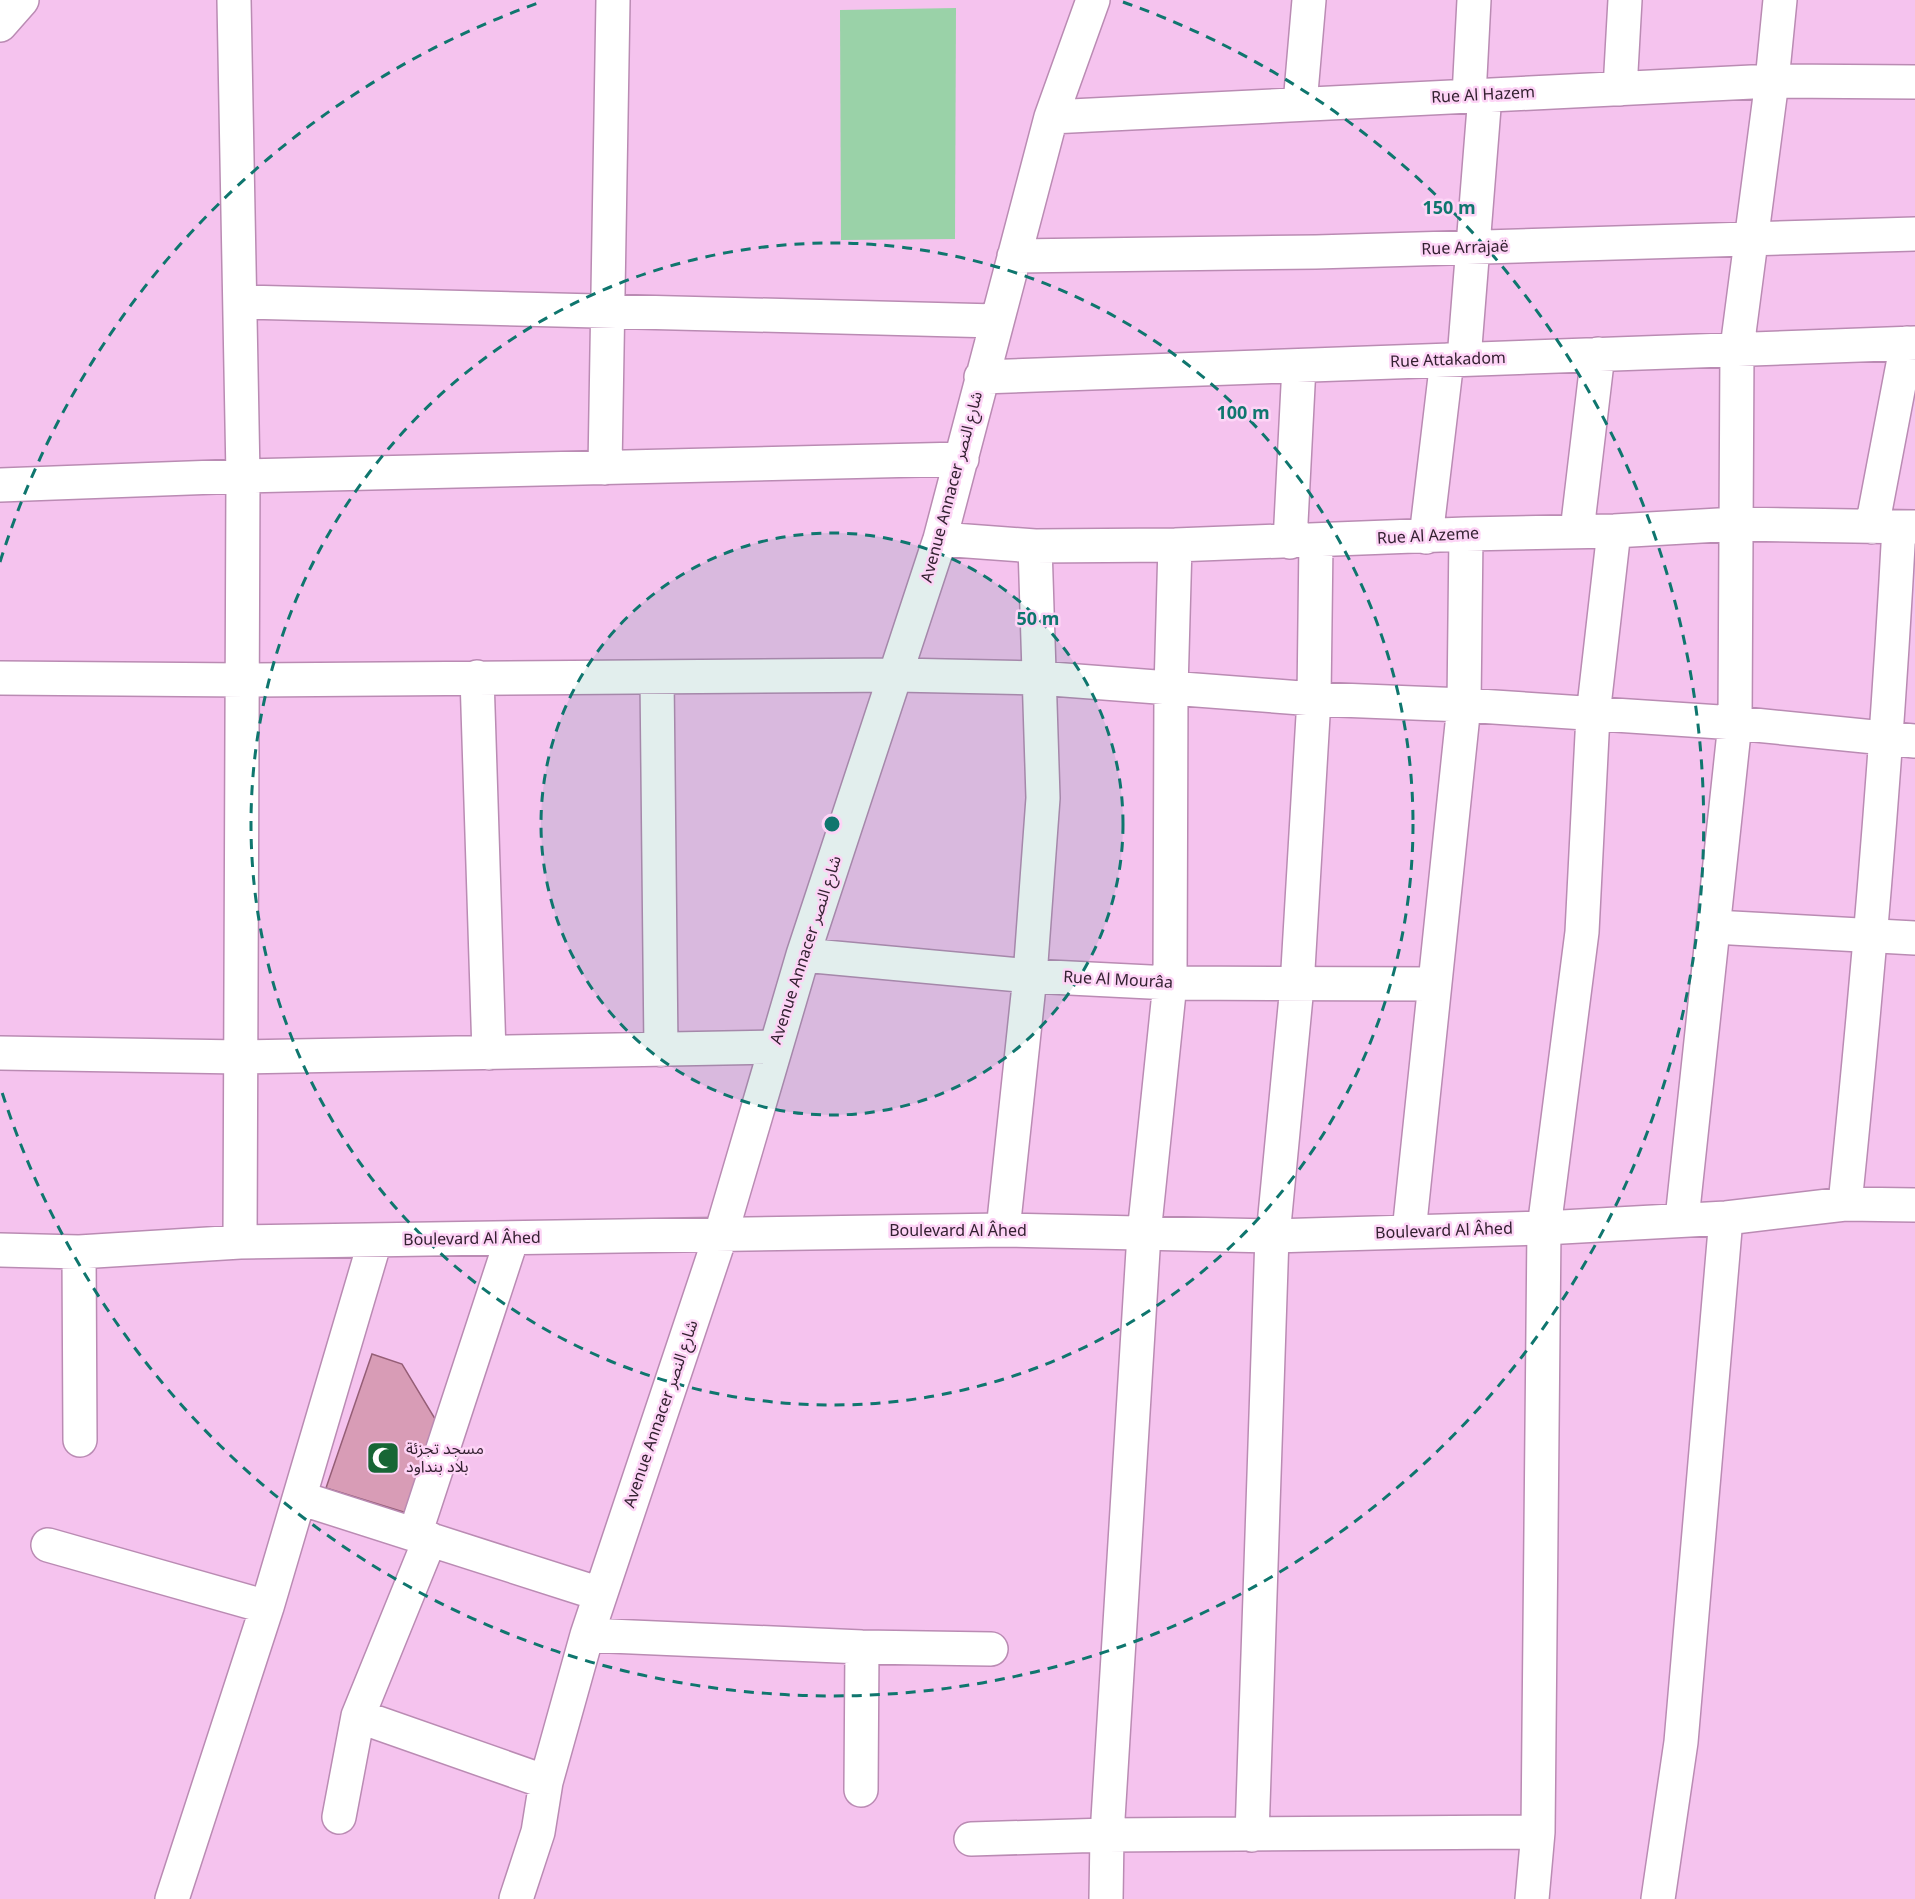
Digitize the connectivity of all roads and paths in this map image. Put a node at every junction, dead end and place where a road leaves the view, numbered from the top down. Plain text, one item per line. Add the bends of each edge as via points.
1 (22, 0) edge
2 (234, 0) edge
3 (613, 0) edge
4 (1093, 0) edge
5 (1309, 0) edge
6 (1474, 0) edge
7 (1626, 0) edge
8 (1780, 0) edge
9 (0, 25) edge
10 (1772, 81) junction
11 (1915, 82) edge
12 (1620, 88) junction
13 (1477, 96) junction
14 (1300, 104) junction
15 (1051, 117) junction
16 (1915, 234) edge
17 (1751, 238) junction
18 (1474, 248) junction
19 (1014, 256) junction
20 (240, 302) junction
21 (607, 311) junction
22 (996, 321) junction
23 (1911, 343) edge
24 (1737, 348) junction
25 (1598, 354) junction
26 (1455, 359) junction
27 (1299, 366) junction
28 (981, 377) junction
29 (962, 459) junction
30 (605, 468) junction
31 (243, 476) junction
32 (0, 485) edge
33 (1736, 524) junction
34 (1895, 527) edge
35 (1576, 531) junction
36 (1614, 531) junction
37 (1466, 534) junction
38 (1426, 537) junction
39 (940, 539) junction
40 (1303, 541) junction
41 (1175, 545) junction
42 (1035, 546) junction
43 (897, 675) junction
44 (477, 677) junction
45 (657, 677) junction
46 (0, 678) edge
47 (1038, 678) junction
48 (244, 680) junction
49 (1172, 689) junction
50 (1314, 699) junction
51 (1464, 705) junction
52 (1593, 715) junction
53 (1736, 723) junction
54 (1902, 740) edge
55 (1714, 927) junction
56 (1872, 936) junction
57 (1915, 938) edge
58 (803, 955) junction
59 (1030, 976) junction
60 (1170, 983) junction
61 (1434, 984) junction
62 (1297, 986) junction
63 (774, 1047) junction
64 (661, 1050) junction
65 (0, 1053) edge
66 (489, 1053) junction
67 (240, 1057) junction
68 (1845, 1204) junction
69 (1915, 1205) edge
70 (1726, 1218) junction
71 (1682, 1219) junction
72 (1544, 1228) junction
73 (1003, 1230) junction
74 (1409, 1232) junction
75 (721, 1234) junction
76 (1144, 1234) junction
77 (1272, 1236) junction
78 (512, 1238) junction
79 (375, 1241) junction
80 (240, 1242) junction
81 (0, 1250) edge
82 (79, 1252) junction
83 (80, 1440) dead end
84 (300, 1498) junction
85 (423, 1537) junction
86 (48, 1545) dead end
87 (600, 1594) junction
88 (267, 1607) junction
89 (587, 1635) junction
90 (862, 1647) junction
91 (990, 1649) dead end
92 (358, 1716) junction
93 (546, 1782) junction
94 (861, 1790) dead end
95 (339, 1817) dead end
96 (1538, 1832) junction
97 (1107, 1835) junction
98 (1252, 1835) junction
99 (970, 1839) dead end
100 (172, 1899) edge
101 (516, 1899) edge
102 (1106, 1899) edge
103 (1532, 1899) edge
104 (1658, 1899) edge

1 - 9 street
2 - 20 street
3 - 21 street
4 - 15 street, Avenue Annacer شارع النصر
5 - 14 street
6 - 13 street
7 - 12 street
8 - 10 street
10 - 11 street, Rue Al Hazem
10 - 12 street, Rue Al Hazem
10 - 17 street
12 - 13 street, Rue Al Hazem
13 - 14 street, Rue Al Hazem
13 - 18 street
14 - 15 street, Rue Al Hazem
15 - 19 street, Avenue Annacer شارع النصر
16 - 17 street, Rue Arrajaë
17 - 18 street, Rue Arrajaë
17 - 24 street
18 - 19 street, Rue Arrajaë
18 - 26 street
19 - 22 street, Avenue Annacer شارع النصر
20 - 21 street
20 - 31 street
21 - 22 street
21 - 30 street
22 - 28 street, Avenue Annacer شارع النصر
23 - 24 street, Rue Attakadom
23 - 34 street
24 - 25 street, Rue Attakadom
24 - 33 street
25 - 26 street, Rue Attakadom
25 - 35 street
26 - 27 street, Rue Attakadom
26 - 38 street
27 - 28 street, Rue Attakadom
27 - 40 street
28 - 29 street, Avenue Annacer شارع النصر
29 - 30 street
29 - 39 street, Avenue Annacer شارع النصر
30 - 31 street
31 - 32 street
31 - 48 street
33 - 34 street, Rue Al Azeme
33 - 36 street, Rue Al Azeme
33 - 53 street
34 - 54 street
35 - 36 street, Rue Al Azeme
35 - 37 street, Rue Al Azeme
36 - 52 street
37 - 38 street, Rue Al Azeme
37 - 51 street
38 - 40 street, Rue Al Azeme
39 - 42 street, Rue Al Azeme
39 - 43 street, Avenue Annacer شارع النصر
40 - 41 street, Rue Al Azeme
40 - 50 street
41 - 42 street, Rue Al Azeme
41 - 49 street
42 - 47 street
43 - 45 street
43 - 47 street
43 - 58 street, Avenue Annacer شارع النصر
44 - 45 street
44 - 48 street
44 - 66 street
45 - 64 street
46 - 48 street
47 - 49 street
47 - 59 street via 1043,798
48 - 67 street
49 - 50 street
49 - 60 street
50 - 51 street
50 - 62 street
51 - 52 street
51 - 61 street
52 - 53 street
52 - 72 street via 1582,932
53 - 54 street
53 - 55 street
54 - 56 street
55 - 56 street
55 - 71 street
56 - 57 street
56 - 68 street
58 - 59 street, Rue Al Mourâa
58 - 63 street, Avenue Annacer شارع النصر
59 - 60 street, Rue Al Mourâa
59 - 73 street
60 - 62 street, Rue Al Mourâa
60 - 76 street
61 - 62 street, Rue Al Mourâa
61 - 74 street
62 - 77 street
63 - 64 street
63 - 75 street, Avenue Annacer شارع النصر
64 - 66 street
65 - 67 street
66 - 67 street
67 - 80 street
68 - 69 street, Boulevard Al Âhed
68 - 70 street, Boulevard Al Âhed
70 - 71 street, Boulevard Al Âhed
70 - 104 street via 1681,1742
71 - 72 street, Boulevard Al Âhed
72 - 74 street, Boulevard Al Âhed
72 - 96 street
73 - 75 street, Boulevard Al Âhed
73 - 76 street, Boulevard Al Âhed
74 - 77 street, Boulevard Al Âhed
75 - 78 street, Boulevard Al Âhed
75 - 87 street, Avenue Annacer شارع النصر
76 - 77 street, Boulevard Al Âhed
76 - 97 street
77 - 98 street
78 - 79 street, Boulevard Al Âhed
78 - 85 street
79 - 80 street, Boulevard Al Âhed
79 - 84 street
80 - 82 street, Boulevard Al Âhed
81 - 82 street, Boulevard Al Âhed
82 - 83 street
84 - 85 street
84 - 88 street
85 - 87 street
85 - 92 street
86 - 88 street
87 - 89 street, Avenue Annacer شارع النصر
88 - 100 street
89 - 90 street
89 - 93 street, Avenue Annacer شارع النصر
90 - 91 street
90 - 94 street
92 - 93 street
92 - 95 street
93 - 101 street, Avenue Annacer شارع النصر via 538,1832
96 - 98 street
96 - 103 street
97 - 98 street
97 - 99 street
97 - 102 street

